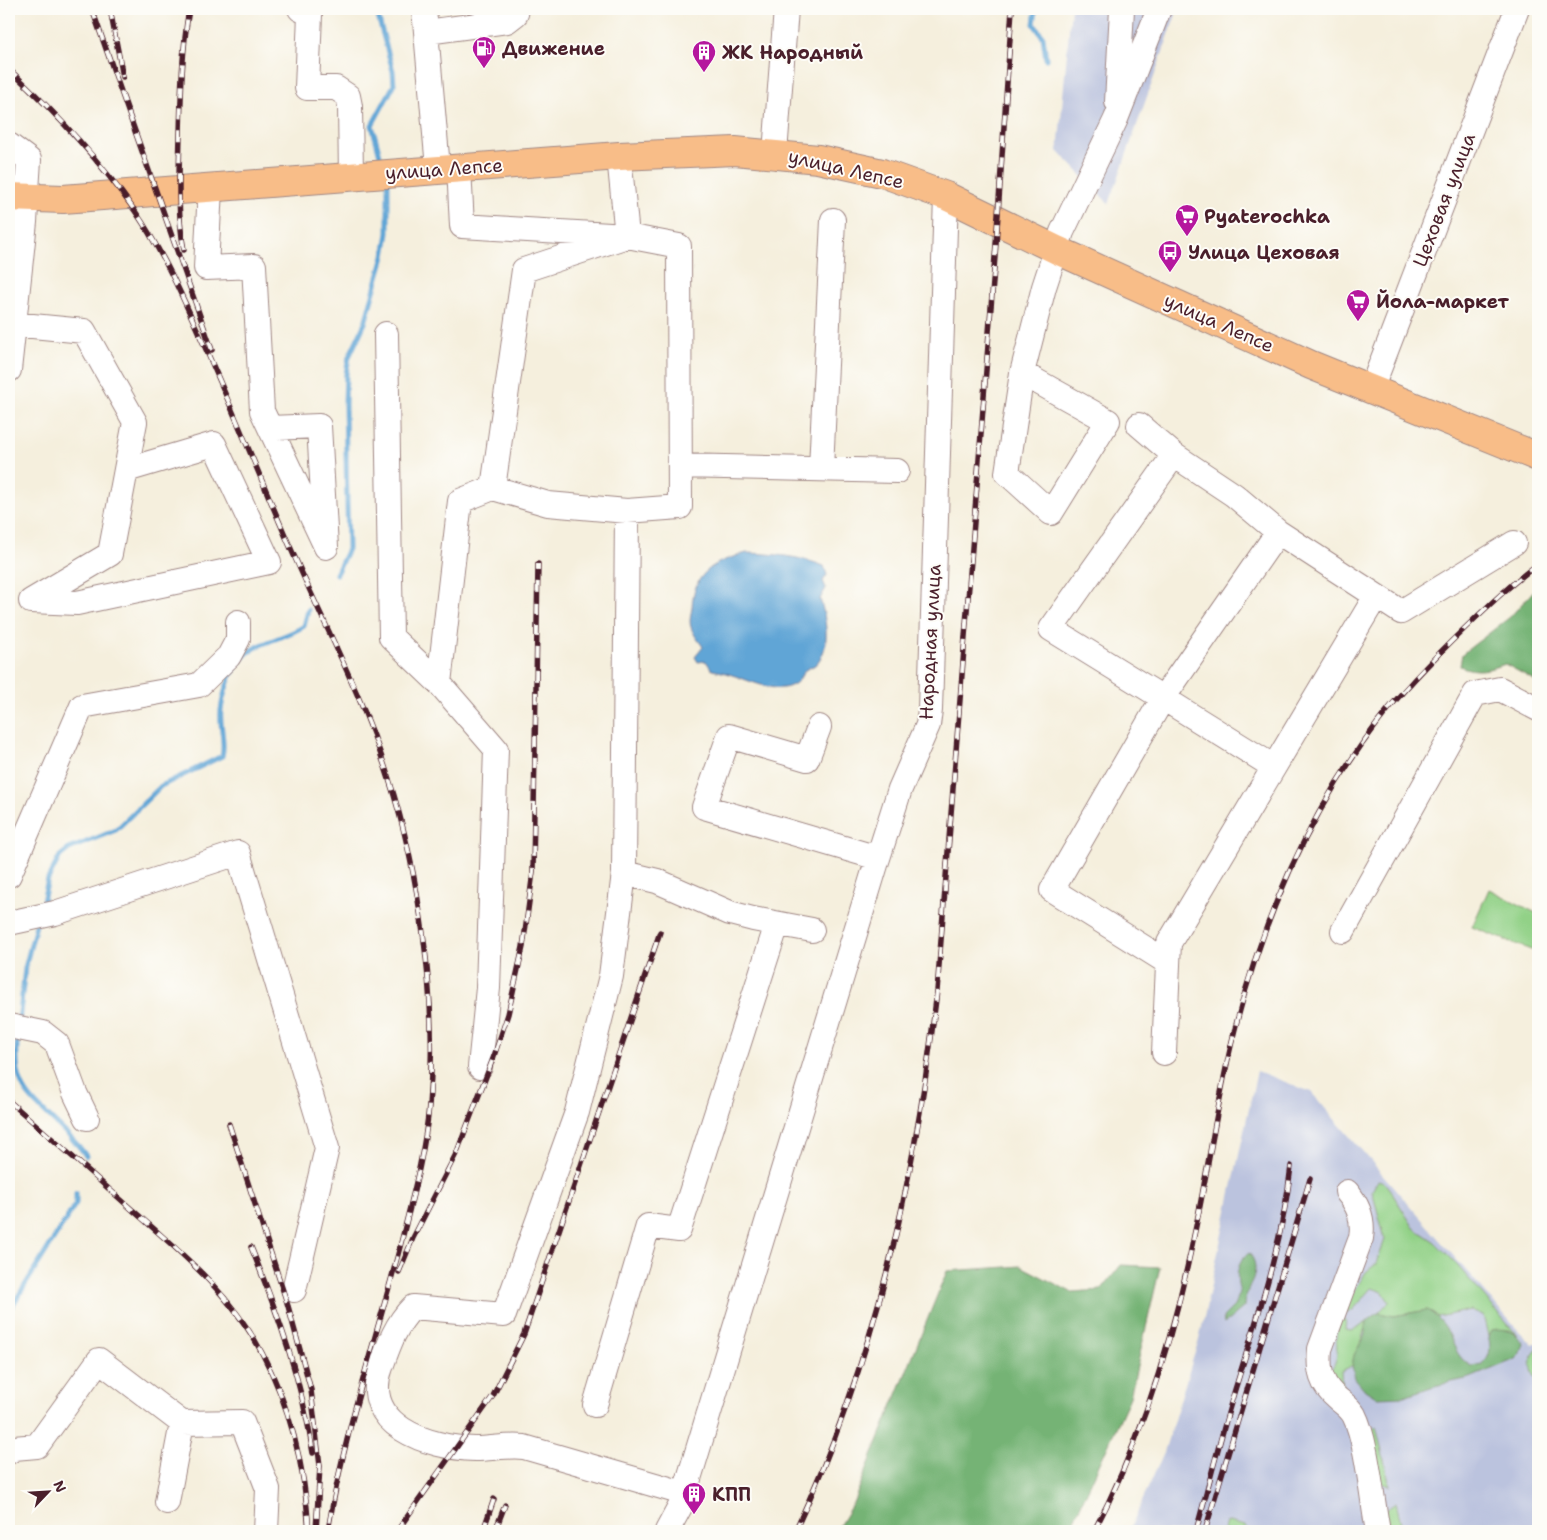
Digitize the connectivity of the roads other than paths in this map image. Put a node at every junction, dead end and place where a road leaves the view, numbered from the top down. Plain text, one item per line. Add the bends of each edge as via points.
1 (300, 9) edge
2 (424, 9) edge
3 (517, 9) edge
4 (786, 9) edge
5 (1122, 9) edge
6 (1159, 9) edge
7 (1518, 9) edge
8 (427, 32) junction
9 (1116, 119) junction
10 (9, 145) edge
11 (775, 153) junction
12 (619, 156) junction
13 (438, 169) junction
14 (356, 176) junction
15 (210, 188) junction
16 (946, 196) junction
17 (18, 198) edge
18 (833, 220) dead end
19 (627, 236) junction
20 (1056, 250) junction
21 (12, 324) junction
22 (386, 334) dead end
23 (9, 370) edge
24 (1022, 373) junction
25 (1372, 390) junction
26 (1139, 425) dead end
27 (270, 428) junction
28 (1174, 455) junction
29 (1538, 457) edge
30 (680, 466) junction
31 (821, 468) junction
32 (126, 470) junction
33 (897, 471) dead end
34 (493, 488) junction
35 (627, 511) junction
36 (1278, 532) junction
37 (1514, 543) dead end
38 (1376, 596) junction
39 (238, 622) dead end
40 (439, 683) junction
41 (1162, 698) junction
42 (1538, 709) edge
43 (819, 727) dead end
44 (1274, 767) junction
45 (878, 858) junction
46 (624, 873) junction
47 (9, 875) edge
48 (13, 923) edge
49 (777, 924) junction
50 (812, 930) dead end
51 (1343, 931) dead end
52 (1167, 962) junction
53 (9, 1026) edge
54 (1164, 1052) dead end
55 (480, 1067) dead end
56 (87, 1118) dead end
57 (1347, 1192) dead end
58 (294, 1290) dead end
59 (595, 1405) dead end
60 (182, 1423) junction
61 (9, 1452) edge
62 (684, 1493) junction
63 (167, 1502) dead end
64 (266, 1531) edge
65 (667, 1531) edge
66 (1378, 1531) edge

1 - 14 street via 310,14 307,88 336,88 348,96
2 - 8 street
3 - 8 street via 507,21
4 - 11 street
5 - 9 street
6 - 9 street
7 - 25 street, Цеховая улица
8 - 13 street
9 - 20 street
10 - 17 street via 29,160
11 - 12 main road, улица Лепсе
11 - 16 main road, улица Лепсе via 882,173
12 - 13 main road, улица Лепсе
12 - 19 street
13 - 14 main road, улица Лепсе
13 - 19 street via 462,226
14 - 15 main road, улица Лепсе
15 - 17 main road, улица Лепсе via 62,199
15 - 27 street via 206,268 254,266 262,411
16 - 20 main road, улица Лепсе
16 - 45 street, Народная улица via 930,710 928,725 900,789
17 - 21 street
18 - 31 street
19 - 30 street via 679,246
19 - 34 street via 524,270
20 - 24 street
20 - 25 main road, улица Лепсе
21 - 23 street
21 - 32 street via 84,331 135,422
22 - 40 street via 391,637
24 - 24 street via 1108,420 1050,513 1007,473
25 - 29 main road, улица Лепсе
26 - 28 street
27 - 27 street via 314,521 326,546 319,426
28 - 36 street via 1234,495
28 - 41 street via 1051,629
30 - 31 street
30 - 35 street via 680,507
31 - 33 street
32 - 32 street via 110,554 31,601 77,604 269,562 214,444
34 - 35 street via 548,504
34 - 40 street via 460,500
35 - 46 street
36 - 38 street
36 - 41 street
37 - 38 street via 1402,612
38 - 44 street
39 - 47 street via 238,639 229,656 199,685 82,706
40 - 55 street via 496,749 488,988
41 - 44 street
41 - 52 street via 1052,890
42 - 51 street via 1500,689 1475,694
43 - 45 street via 807,759 729,736 704,807
44 - 52 street via 1168,943
45 - 62 street, Народная улица
46 - 49 street via 657,881 730,912
46 - 62 street via 611,976 577,1112 504,1316 413,1307 392,1337 378,1373 376,1394 382,1411 396,1426 431,1442 474,1449 524,1448
48 - 58 street via 55,913 238,853 327,1148
49 - 50 street
49 - 59 street via 679,1230 648,1226
52 - 54 street
53 - 56 street via 43,1033 58,1044
57 - 66 street via 1359,1212 1363,1228 1320,1349 1318,1364 1327,1390 1347,1406 1358,1422
60 - 61 street via 99,1360 37,1446 14,1448
60 - 63 street
60 - 64 street via 242,1422 268,1489
62 - 65 street, Народная улица

